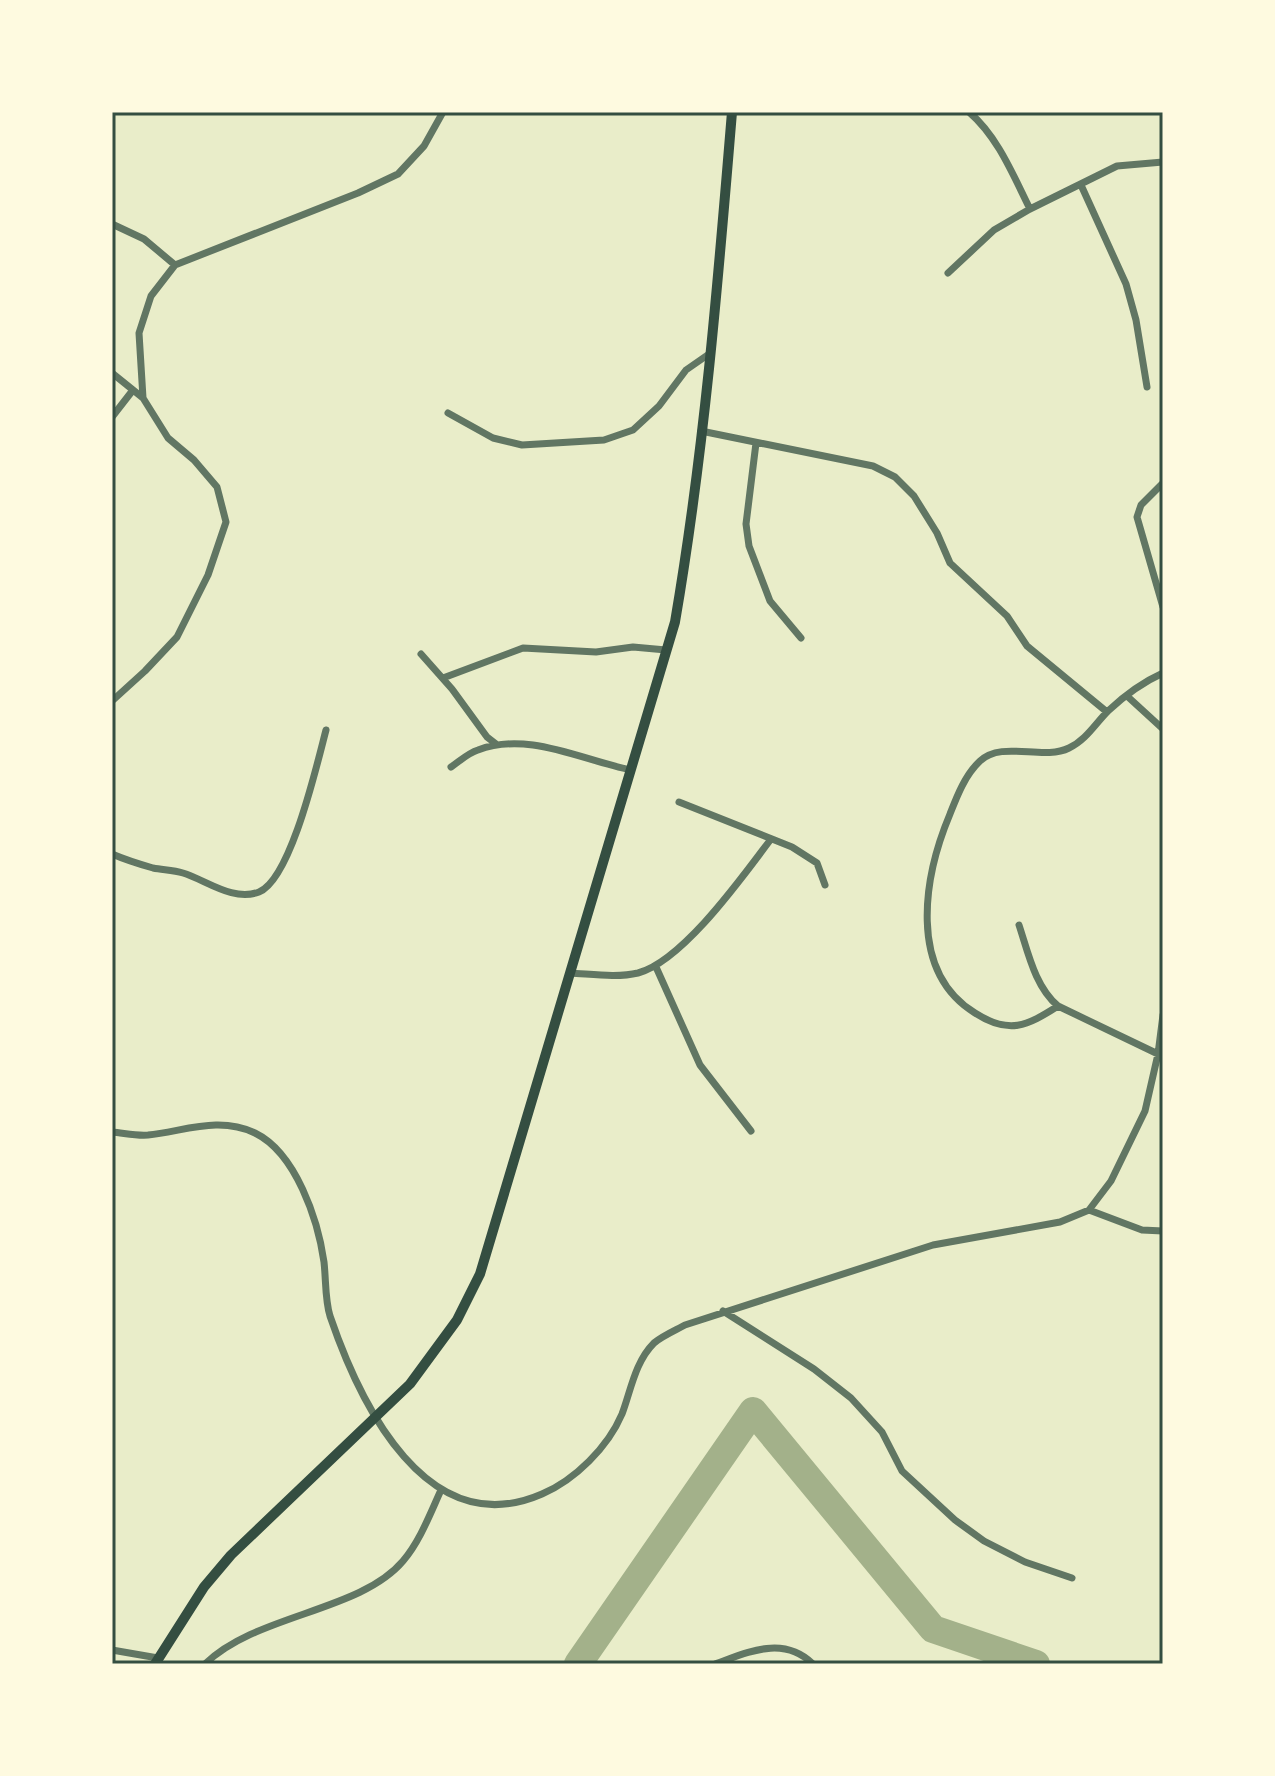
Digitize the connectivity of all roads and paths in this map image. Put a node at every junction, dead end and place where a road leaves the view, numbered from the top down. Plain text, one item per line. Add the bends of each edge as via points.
1 (443, 112) edge
2 (732, 112) edge
3 (969, 112) edge
4 (1163, 162) edge
5 (1081, 185) junction
6 (1030, 209) junction
7 (112, 224) edge
8 (175, 265) junction
9 (948, 273) dead end
10 (709, 354) junction
11 (112, 373) edge
12 (1147, 387) dead end
13 (133, 390) junction
14 (143, 398) junction
15 (448, 413) dead end
16 (112, 417) edge
17 (701, 431) junction
18 (756, 443) junction
19 (1163, 483) edge
20 (1163, 607) edge
21 (801, 638) dead end
22 (666, 650) junction
23 (421, 654) dead end
24 (1163, 673) edge
25 (443, 678) junction
26 (1127, 696) junction
27 (112, 701) edge
28 (1107, 712) junction
29 (1163, 729) edge
30 (326, 730) dead end
31 (496, 744) junction
32 (451, 767) dead end
33 (631, 770) junction
34 (679, 802) dead end
35 (771, 839) junction
36 (112, 854) edge
37 (825, 885) dead end
38 (1019, 925) dead end
39 (656, 967) junction
40 (570, 973) junction
41 (1058, 1006) junction
42 (1163, 1015) edge
43 (1158, 1054) junction
44 (751, 1131) dead end
45 (112, 1132) edge
46 (1089, 1210) junction
47 (1163, 1231) edge
48 (723, 1311) junction
49 (376, 1417) junction
50 (441, 1490) junction
51 (1072, 1578) dead end
52 (112, 1650) edge
53 (157, 1661) edge
54 (205, 1664) edge
55 (715, 1664) edge
56 (813, 1664) edge

1 - 8 street via 424,146 398,174
2 - 10 main road
3 - 6 street via 1005,159
4 - 5 street via 1117,166
5 - 6 street
5 - 12 street via 1126,284
6 - 9 street via 994,230
7 - 8 street via 144,239
8 - 14 street via 151,296 139,333
10 - 15 street via 686,370 633,430 604,440 522,445 493,438
10 - 17 main road
11 - 13 street
13 - 14 street
13 - 16 street
14 - 27 street via 168,438 217,487 226,522 208,575 177,637
17 - 18 street
17 - 22 main road via 693,513
18 - 21 street via 746,524 749,546 770,601
18 - 28 street via 873,466 895,477 914,496 959,574 1007,616 1027,646
19 - 20 street via 1141,505 1137,517
22 - 25 street via 523,648
22 - 33 main road
23 - 25 street
24 - 26 street
25 - 31 street
26 - 28 street
26 - 29 street
28 - 41 street via 1084,739 1066,750 1005,752 981,759 959,789 928,881 929,943 935,967 967,1009 1007,1027 1030,1024
30 - 36 street via 291,847 275,879 260,892 227,892 181,872
31 - 32 street
31 - 33 street via 528,744
33 - 40 main road
34 - 35 street
35 - 37 street via 817,863
35 - 39 street via 725,901
38 - 41 street via 1043,989
39 - 40 street via 635,974
39 - 44 street via 700,1065
40 - 49 main road via 480,1274 457,1320 410,1384
41 - 43 street
42 - 43 street
43 - 46 street via 1145,1111 1111,1181
45 - 49 street via 145,1135 227,1123 256,1133 273,1146 311,1206 329,1312 353,1376
46 - 47 street via 1142,1230
46 - 48 street via 1060,1222 933,1245
48 - 50 street via 655,1342 639,1365 621,1417 593,1457 543,1494 478,1505
48 - 51 street via 851,1398 882,1432 902,1471 955,1520 1025,1562
49 - 50 street via 404,1459
49 - 53 main road via 231,1555
50 - 54 street via 402,1563 378,1582 257,1632
52 - 53 street
55 - 56 street via 779,1646 798,1651

